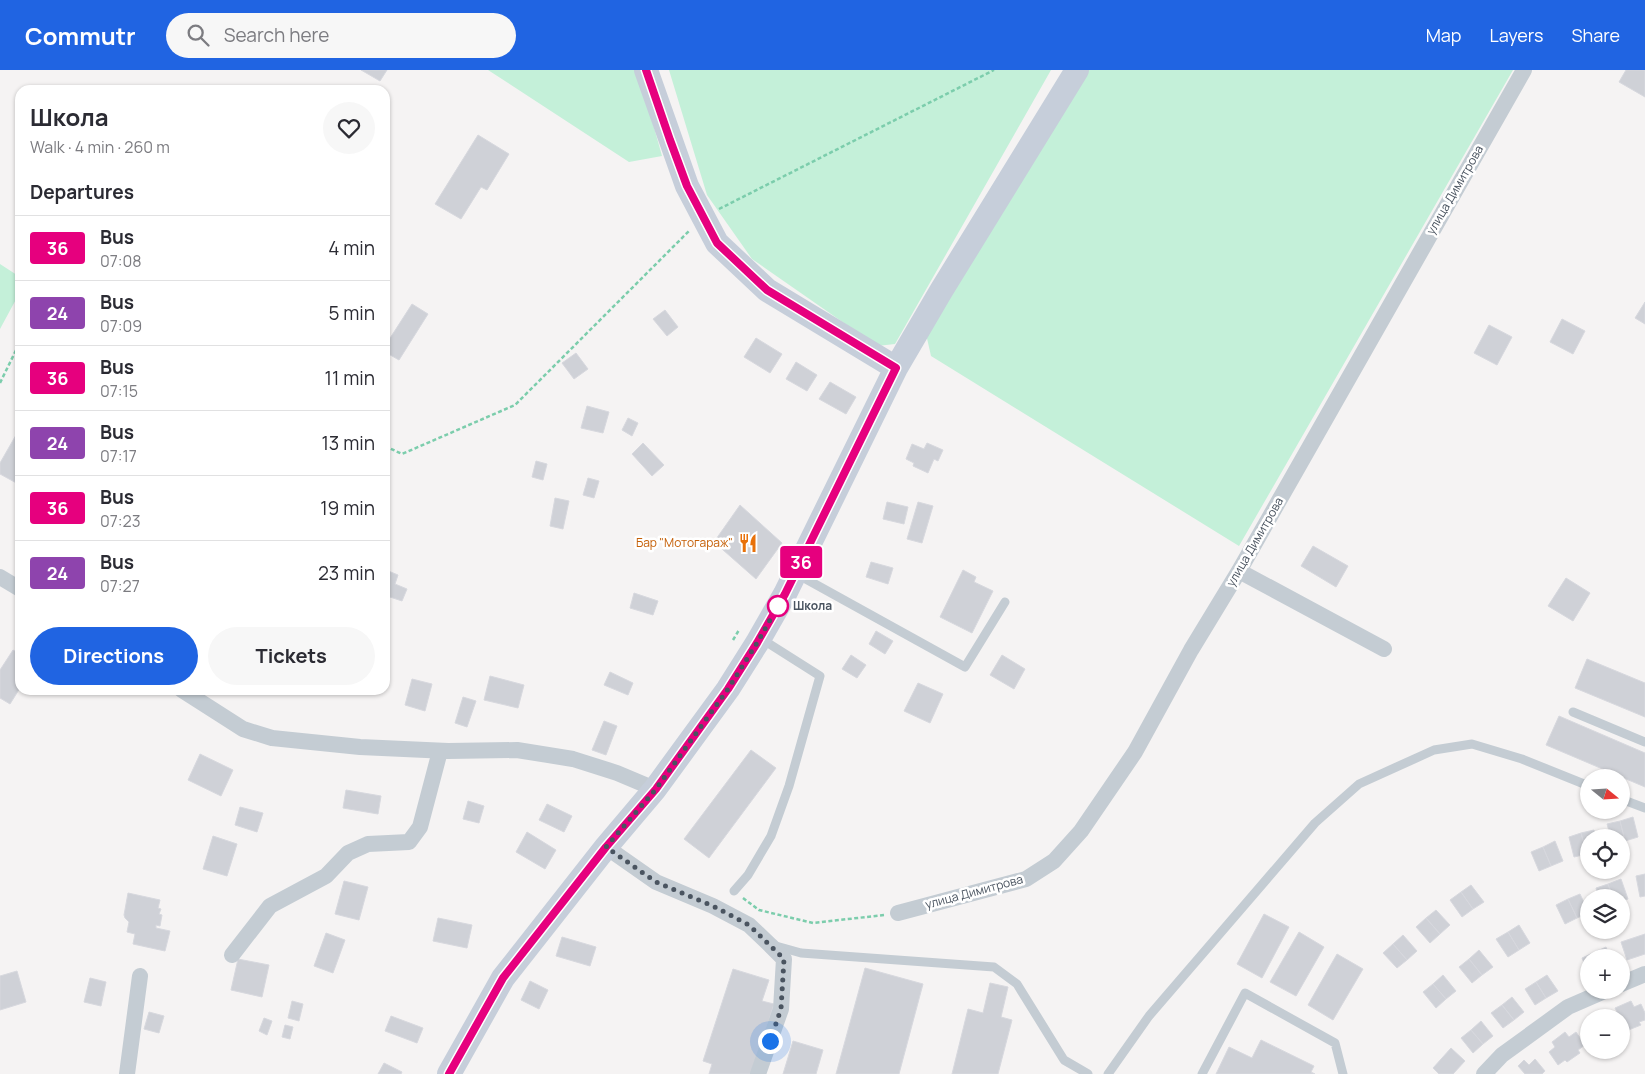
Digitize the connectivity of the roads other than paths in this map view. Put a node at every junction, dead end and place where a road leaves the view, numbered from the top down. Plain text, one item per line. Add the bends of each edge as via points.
1 (646, 70) edge
2 (1077, 70) edge
3 (1524, 70) edge
4 (896, 368) junction
5 (1239, 572) junction
6 (795, 573) junction
7 (0, 577) edge
8 (15, 586) edge
9 (1005, 602) dead end
10 (750, 634) junction
11 (1384, 649) dead end
12 (190, 695) edge
13 (1573, 712) dead end
14 (1645, 742) edge
15 (440, 751) junction
16 (1580, 782) edge
17 (656, 789) junction
18 (1630, 802) edge
19 (1645, 808) edge
20 (606, 847) junction
21 (734, 891) road end
22 (898, 913) road end
23 (770, 945) junction
24 (232, 955) dead end
25 (1645, 974) edge
26 (140, 976) dead end
27 (1630, 980) edge
28 (1586, 999) edge
29 (127, 1074) edge
30 (449, 1074) edge
31 (758, 1074) edge
32 (1088, 1074) edge
33 (1108, 1074) edge
34 (1202, 1074) edge
35 (1343, 1074) edge
36 (1484, 1074) edge

1 - 4 main road via 687,186 717,243 767,290
2 - 4 main road
3 - 5 street, улица Димитрова
4 - 6 main road
5 - 11 street
5 - 22 street, улица Димитрова via 1191,650 1135,752 1081,831 1054,861 1026,879
6 - 9 lane via 965,667
6 - 10 main road
7 - 8 street
10 - 17 main road via 728,689
10 - 21 lane via 820,676 789,786 771,836 748,875
12 - 15 street via 244,729 272,738
13 - 14 lane
15 - 17 street via 517,750 573,759
15 - 24 street via 420,827 409,842 368,844 348,853 326,876 270,906
16 - 33 lane via 1522,758 1472,744 1434,750 1359,784 1309,830 1149,1016
17 - 20 main road
18 - 19 lane
20 - 23 street via 656,882 749,925
20 - 30 main road via 503,978
23 - 31 street via 784,959 781,1009
23 - 32 lane via 800,953 994,967 1017,984 1064,1060
25 - 27 street
26 - 29 street
28 - 36 street via 1568,1007 1502,1055
34 - 35 lane via 1245,993 1335,1042

